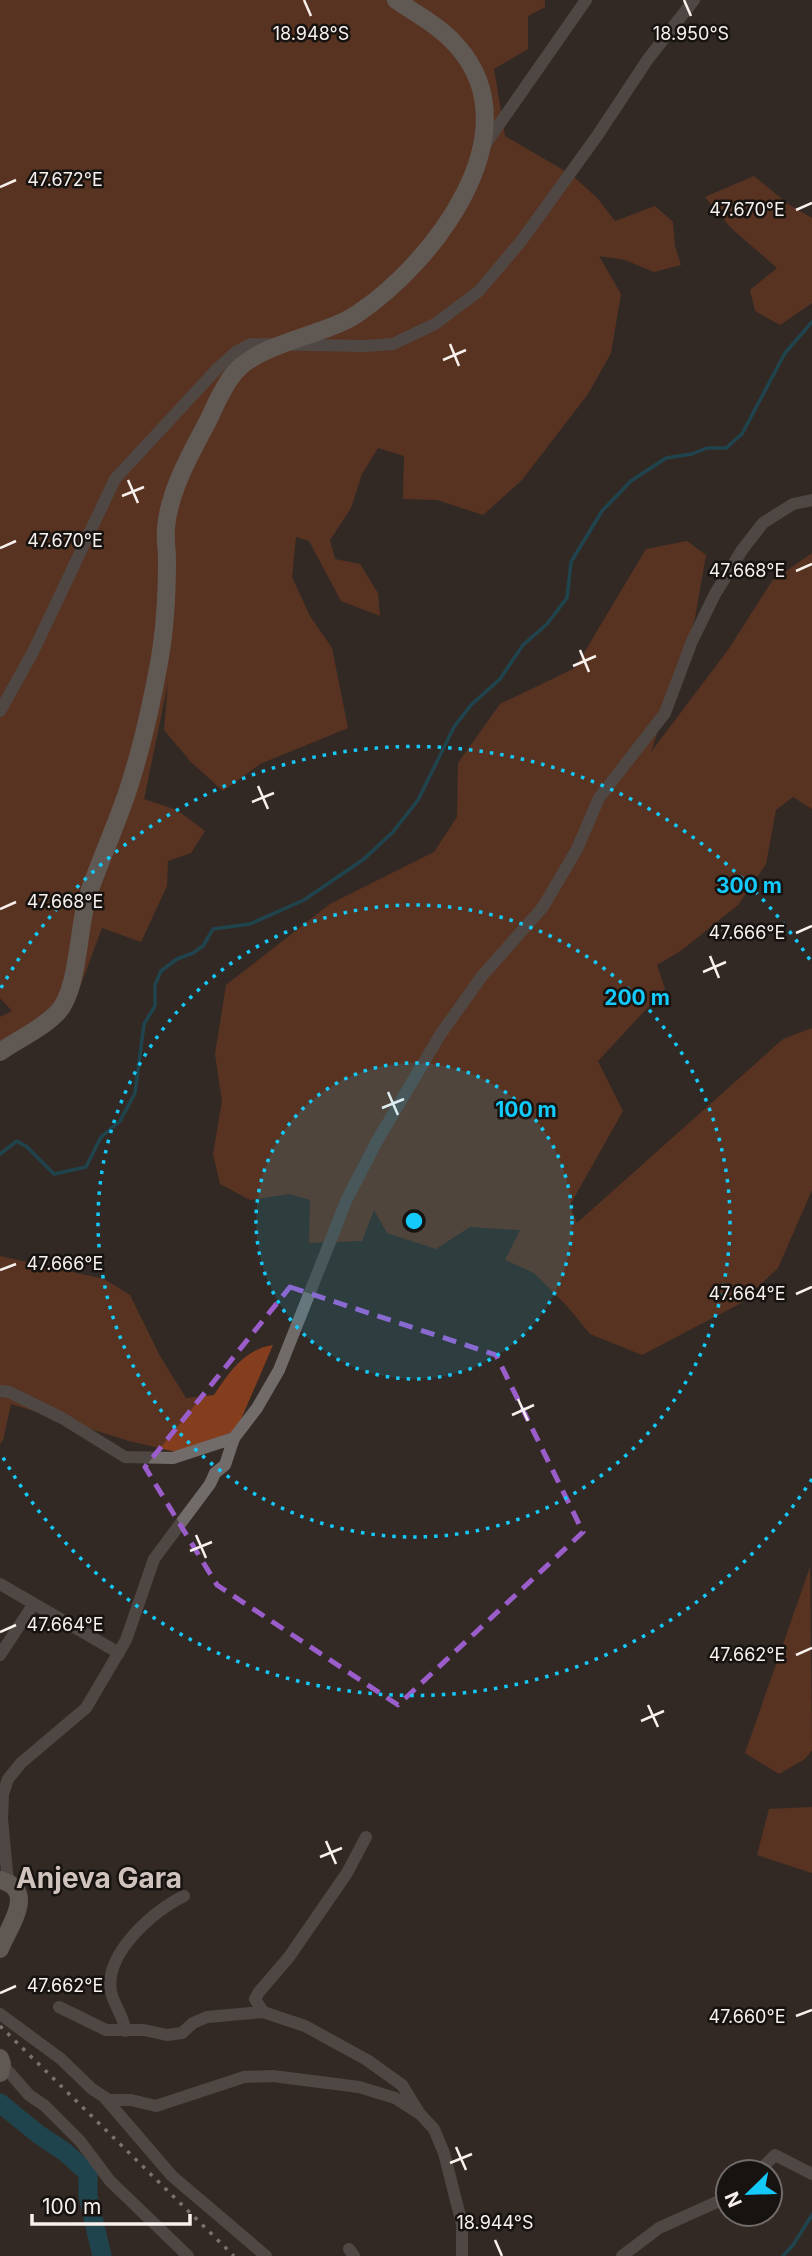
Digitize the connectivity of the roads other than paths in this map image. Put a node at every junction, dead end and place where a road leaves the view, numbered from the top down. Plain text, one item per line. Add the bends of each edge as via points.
1 (396, 0) edge
2 (586, 0) edge
3 (694, 0) edge
4 (482, 149) junction
5 (284, 344) junction
6 (812, 500) edge
7 (0, 712) edge
8 (0, 1052) edge
9 (0, 1391) edge
10 (234, 1438) junction
11 (0, 1584) edge
12 (33, 1605) junction
13 (118, 1653) junction
14 (0, 1655) edge
15 (366, 1837) dead end
16 (4, 1881) edge
17 (184, 1896) dead end
18 (0, 1949) edge
19 (60, 2007) dead end
20 (263, 2012) junction
21 (0, 2014) edge
22 (125, 2031) junction
23 (1, 2065) edge
24 (104, 2098) junction
25 (420, 2114) junction
26 (784, 2160) edge
27 (812, 2174) edge
28 (714, 2203) edge
29 (188, 2256) edge
30 (266, 2256) edge
31 (462, 2256) edge
32 (622, 2256) edge

1 - 4 street via 436,26 472,69 483,98
2 - 4 street
3 - 5 street via 522,240 479,291 435,324 393,344
4 - 5 street via 446,224 393,285 355,316
5 - 7 street via 251,344 237,351 115,479
5 - 8 street via 258,354 233,373 176,488 166,527 160,659 145,734 86,901 68,996 44,1024
6 - 10 street via 793,504 763,523 742,550 692,641 665,713 600,798 543,907 482,976 440,1035 347,1199 279,1370
9 - 10 street via 62,1418 125,1457 173,1458
10 - 13 street via 225,1465 154,1559
11 - 12 street
12 - 13 street
12 - 14 street
13 - 16 street via 86,1708 8,1779 2,1819
15 - 20 street via 348,1873 259,1992 255,2000
16 - 18 street via 15,1890 19,1911
17 - 22 street via 168,1903 135,1934 113,1963 110,1989
19 - 22 street via 106,2030
20 - 22 street via 206,2017 182,2033
20 - 25 street via 305,2026 367,2060 402,2085
21 - 24 street
23 - 29 street
24 - 25 street via 156,2106 244,2077 273,2076 359,2087 395,2098
24 - 30 street via 172,2176
25 - 31 street via 435,2129 444,2153 462,2224
26 - 27 street
28 - 32 street via 659,2228

